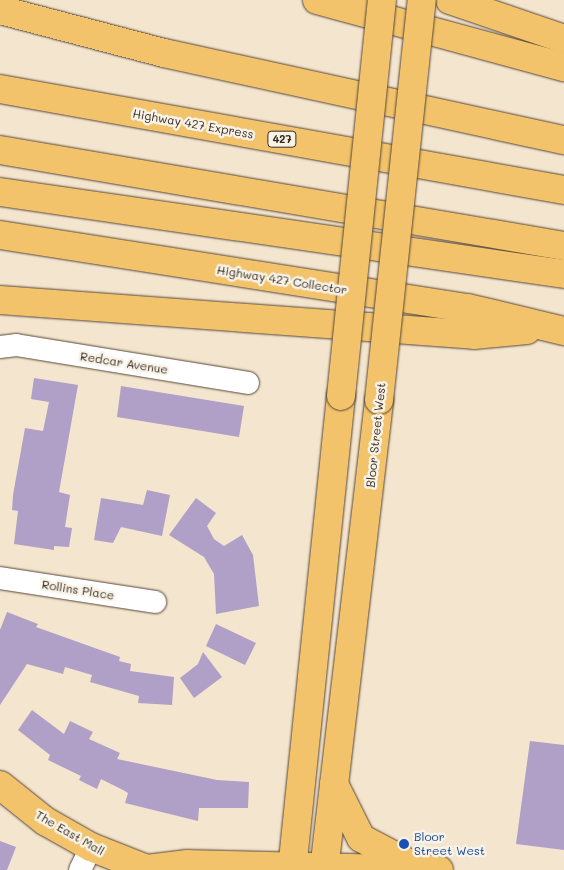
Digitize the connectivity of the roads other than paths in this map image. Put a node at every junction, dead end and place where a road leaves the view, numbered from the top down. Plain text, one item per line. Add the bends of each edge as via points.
1 (317, 0) edge
2 (382, 0) edge
3 (422, 0) edge
4 (450, 0) edge
5 (0, 10) edge
6 (564, 39) edge
7 (564, 68) edge
8 (0, 89) edge
9 (564, 140) edge
10 (0, 150) edge
11 (564, 190) edge
12 (0, 192) edge
13 (0, 235) edge
14 (564, 246) edge
15 (564, 274) edge
16 (0, 300) edge
17 (557, 329) edge
18 (0, 347) edge
19 (248, 383) dead end
20 (0, 578) edge
21 (155, 602) dead end
22 (333, 782) junction
23 (0, 785) edge
24 (85, 858) edge
25 (324, 868) edge
26 (148, 869) edge
27 (292, 869) edge
28 (424, 870) edge
29 (439, 870) edge

1 - 7 main road
2 - 27 main road, bridge
3 - 22 main road, Bloor Street West, bridge via 379,400
4 - 6 main road
5 - 9 main road via 164,53
8 - 11 main road, Highway 427 Express / 427
10 - 14 main road
12 - 15 main road
13 - 17 main road, Highway 427 Collector via 468,308
16 - 17 main road via 474,335
18 - 19 street, Redcar Avenue via 16,345
20 - 21 street, Rollins Place
22 - 25 main road, Bloor Street West
22 - 28 main road via 360,838 380,852
23 - 24 main road, The East Mall
24 - 26 main road, The East Mall
25 - 27 main road, The East Mall
25 - 28 main road, The East Mall
26 - 27 main road, The East Mall via 188,864
28 - 29 main road, The East Mall

